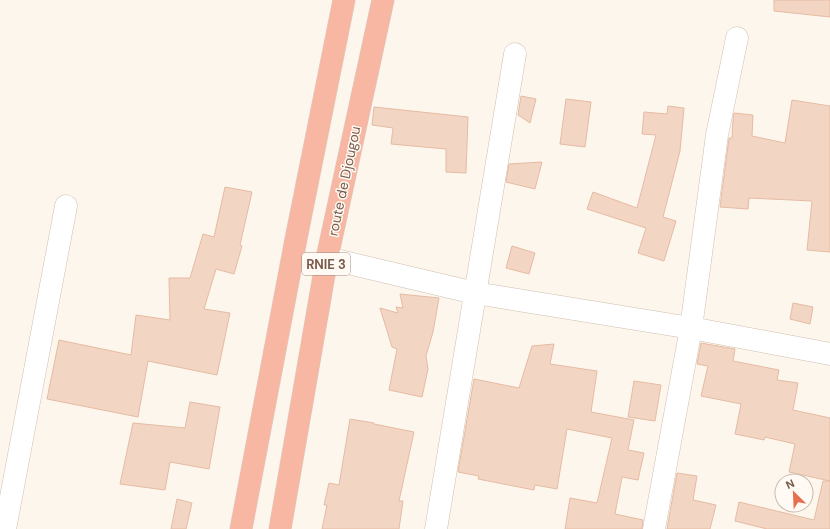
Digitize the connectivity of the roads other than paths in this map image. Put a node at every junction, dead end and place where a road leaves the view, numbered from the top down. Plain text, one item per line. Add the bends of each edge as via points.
1 (344, 0) edge
2 (383, 0) edge
3 (737, 38) dead end
4 (516, 54) dead end
5 (66, 206) dead end
6 (327, 258) junction
7 (475, 293) junction
8 (691, 328) junction
9 (830, 354) edge
10 (5, 529) edge
11 (241, 529) edge
12 (280, 529) edge
13 (436, 529) edge
14 (654, 529) edge

1 - 11 highway, RNIE 3
2 - 6 highway, route de Djougou / RNIE 3
3 - 8 street via 717,135
4 - 7 street
5 - 10 street
6 - 7 street
6 - 12 highway, route de Djougou / RNIE 3
7 - 8 street
7 - 13 street
8 - 9 street
8 - 14 street

